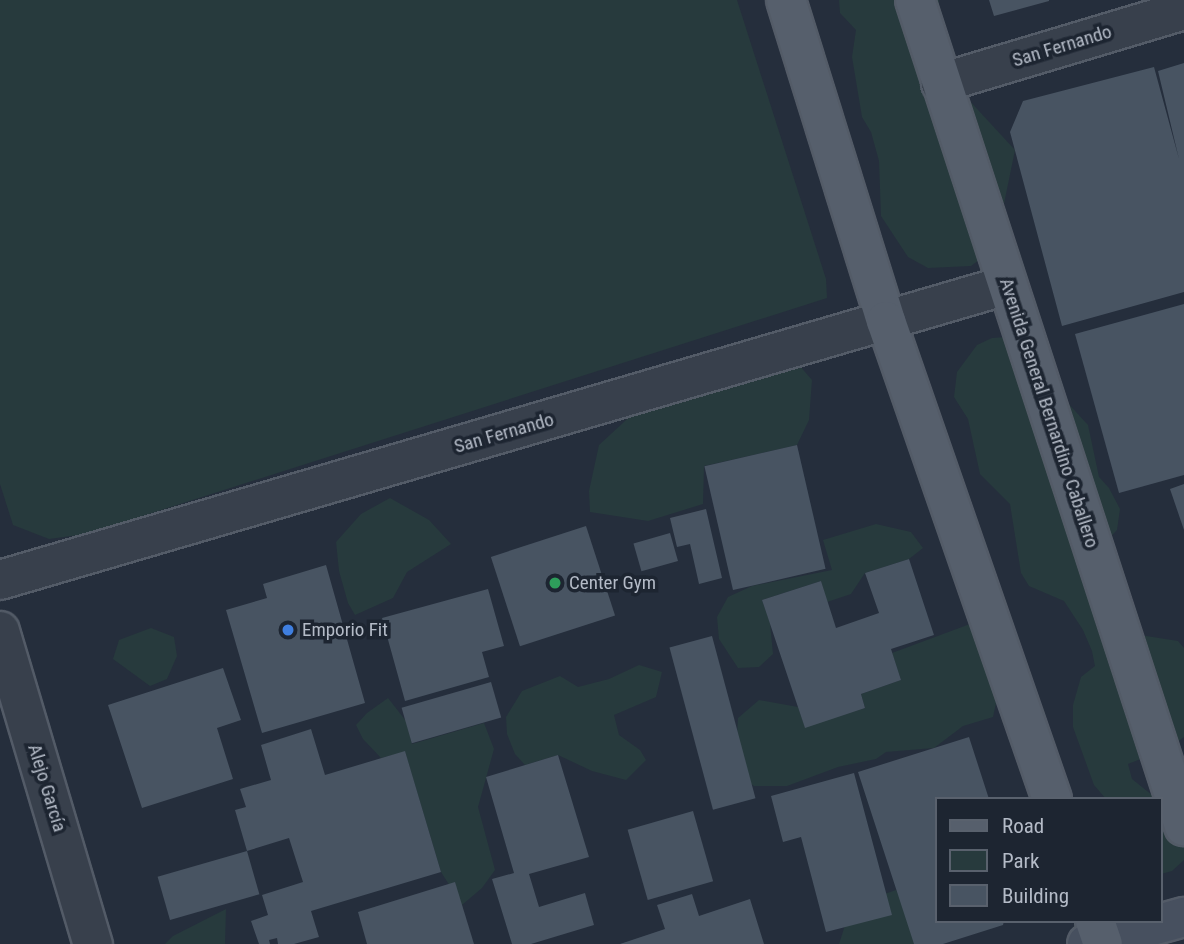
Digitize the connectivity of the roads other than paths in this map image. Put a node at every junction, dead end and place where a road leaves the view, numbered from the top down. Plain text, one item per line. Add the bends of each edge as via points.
1 (786, 0) edge
2 (915, 0) edge
3 (1184, 10) edge
4 (941, 83) junction
5 (1007, 285) junction
6 (887, 321) junction
7 (0, 580) edge
8 (0, 631) edge
9 (1051, 797) edge
10 (1184, 826) edge
11 (1184, 917) edge
12 (1163, 922) edge
13 (1158, 923) edge
14 (1097, 937) edge
15 (93, 944) edge

1 - 6 main road
2 - 4 main road, Avenida General Bernardino Caballero
3 - 4 street, San Fernando
4 - 5 main road, Avenida General Bernardino Caballero
5 - 6 street, San Fernando
5 - 10 main road, Avenida General Bernardino Caballero
6 - 7 street, San Fernando
6 - 9 main road
8 - 15 street, Alejo García
11 - 12 street
13 - 14 street

